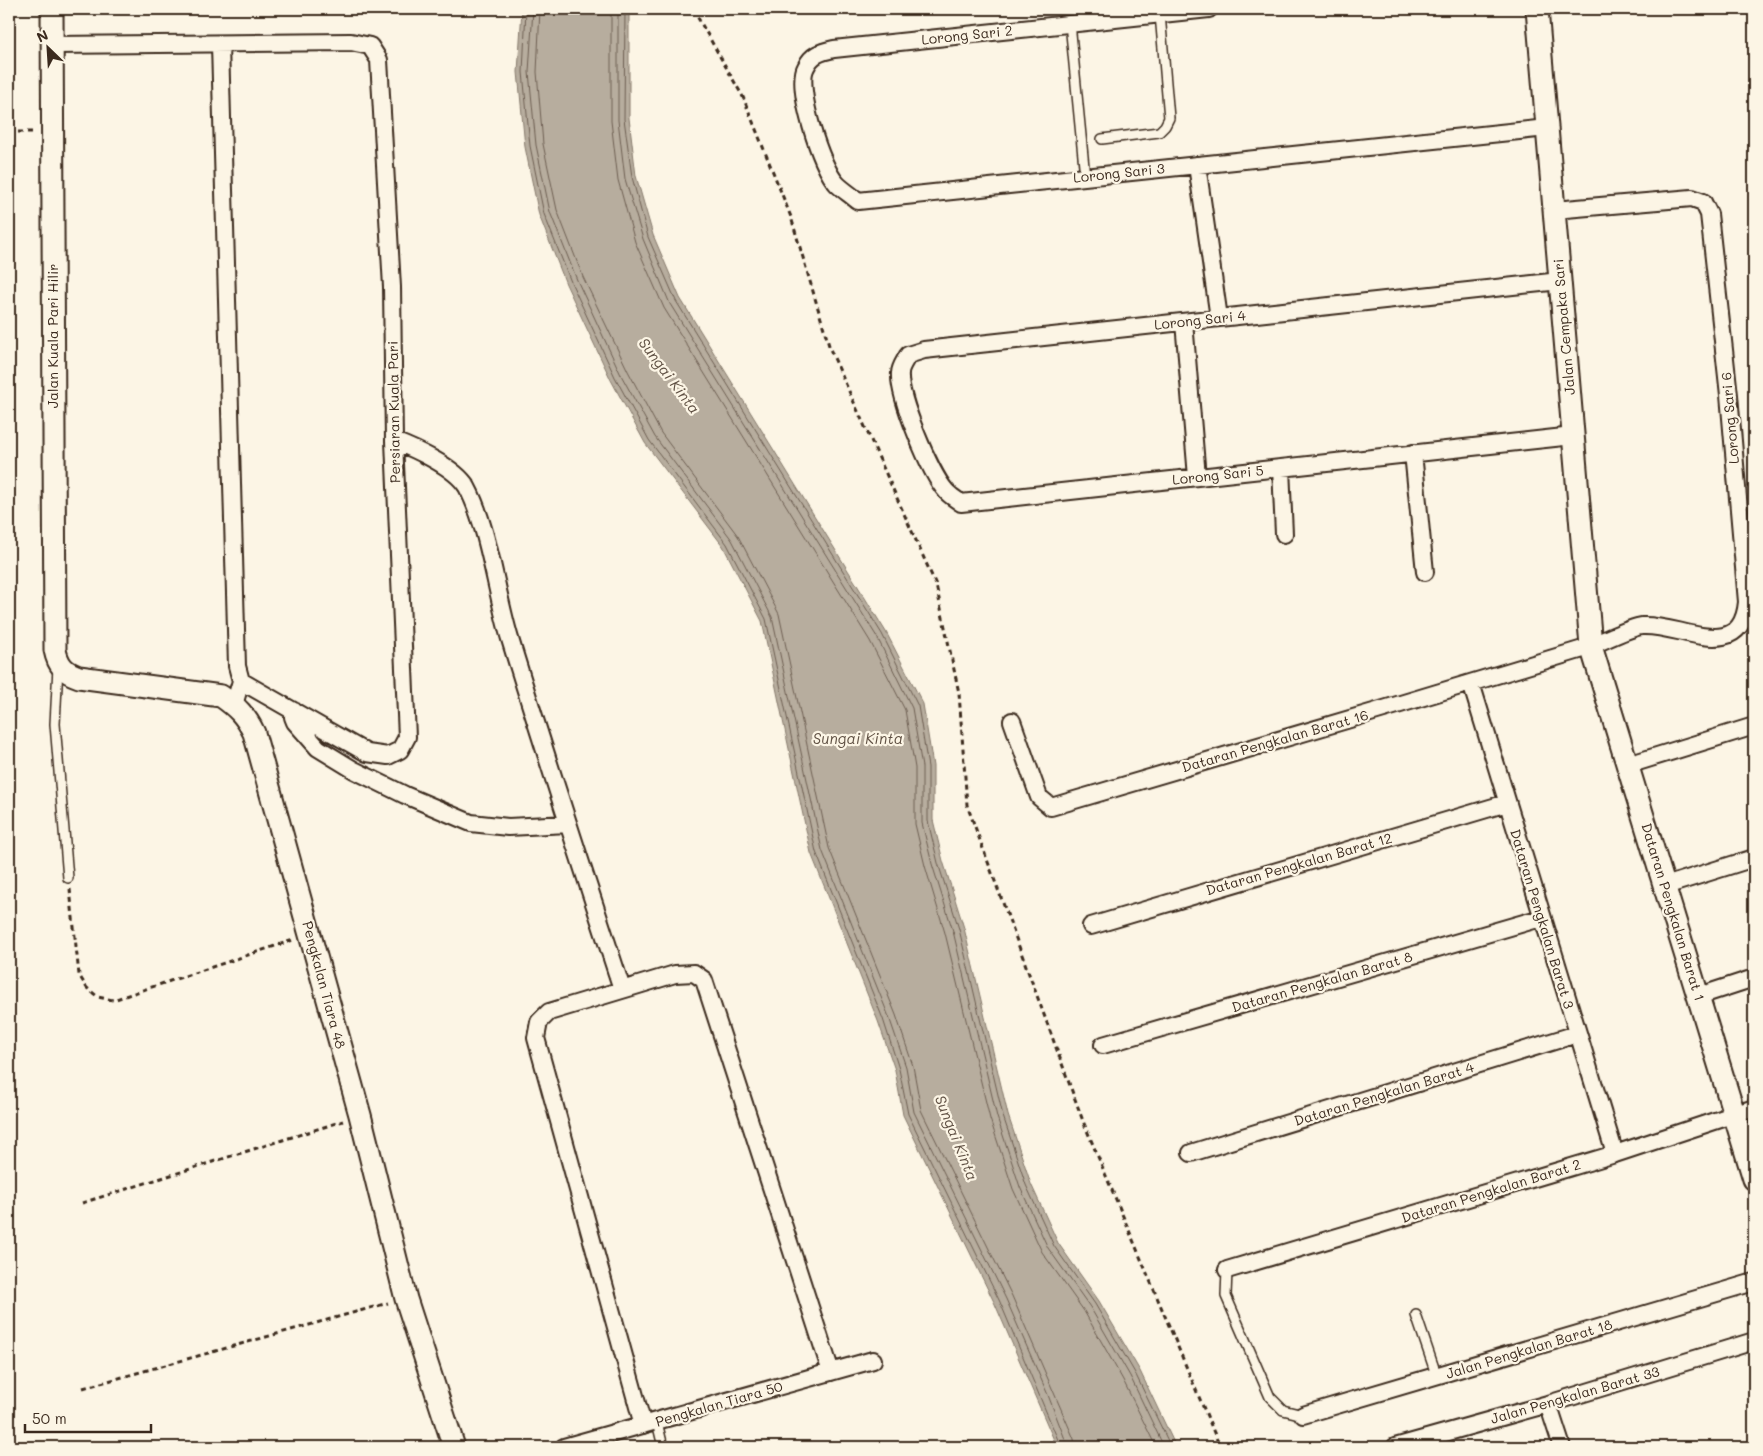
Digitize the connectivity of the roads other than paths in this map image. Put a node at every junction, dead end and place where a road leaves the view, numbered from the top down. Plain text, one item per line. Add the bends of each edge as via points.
1 (52, 9) edge
2 (1208, 9) edge
3 (1537, 9) edge
4 (1097, 14) edge
5 (1160, 14) junction
6 (1070, 23) junction
7 (220, 44) junction
8 (53, 45) junction
9 (816, 54) joint
10 (1547, 128) junction
11 (1102, 139) dead end
12 (1197, 165) junction
13 (1085, 177) junction
14 (1554, 210) junction
15 (1560, 281) junction
16 (1219, 318) junction
17 (1184, 322) junction
18 (911, 420) joint
19 (1573, 436) junction
20 (394, 441) junction
21 (1413, 453) junction
22 (1281, 468) junction
23 (1197, 477) junction
24 (1284, 534) dead end
25 (1426, 572) dead end
26 (1591, 646) junction
27 (58, 664) junction
28 (241, 681) junction
29 (1471, 683) junction
30 (234, 705) junction
31 (294, 711) junction
32 (1012, 722) dead end
33 (1754, 726) edge
34 (1628, 765) junction
35 (1507, 803) junction
36 (568, 824) junction
37 (1754, 858) edge
38 (68, 878) road end
39 (1665, 886) junction
40 (1541, 918) junction
41 (1091, 926) dead end
42 (1754, 978) edge
43 (622, 989) junction
44 (1699, 996) junction
45 (1577, 1034) junction
46 (1103, 1045) dead end
47 (1745, 1111) edge
48 (1191, 1153) dead end
49 (1615, 1154) junction
50 (1754, 1179) edge
51 (1227, 1270) joint
52 (1754, 1282) edge
53 (1416, 1315) dead end
54 (1754, 1342) edge
55 (873, 1360) dead end
56 (831, 1372) junction
57 (1437, 1377) junction
58 (1548, 1404) junction
59 (1303, 1416) joint
60 (650, 1424) junction
61 (454, 1447) edge
62 (564, 1447) edge
63 (663, 1447) edge
64 (1395, 1447) edge
65 (1562, 1447) edge

1 - 8 street, Jalan Kuala Pari Hilir
2 - 5 street, Lorong Sari 2
3 - 10 street, Jalan Cempaka Sari
4 - 5 street, Lorong Sari 2
4 - 6 street, Lorong Sari 2
5 - 11 lane via 1169,118 1166,126 1159,132
6 - 9 street, Lorong Sari 2 via 834,49
6 - 13 lane
7 - 8 street, Persiaran Kuala Pari
7 - 20 street, Persiaran Kuala Pari via 351,42 370,46 379,60 392,287
7 - 28 street via 237,666
8 - 27 street, Jalan Kuala Pari Hilir via 54,650
9 - 13 street, Lorong Sari 3 via 805,68 801,87 822,162 836,183 858,201
10 - 12 street, Lorong Sari 3
10 - 14 street, Jalan Cempaka Sari
12 - 13 street, Lorong Sari 3
12 - 16 street
14 - 15 street, Jalan Cempaka Sari
14 - 26 street, Lorong Sari 6 via 1692,198 1703,202 1709,214 1747,602 1745,619 1735,632 1712,638 1641,626
15 - 16 street, Lorong Sari 4
15 - 19 street, Jalan Cempaka Sari
16 - 17 street, Lorong Sari 4
17 - 18 street, Lorong Sari 4 via 924,350 908,355 900,371
17 - 23 street
18 - 23 street, Lorong Sari 5 via 941,484 961,503
19 - 21 street, Lorong Sari 5
19 - 26 street, Jalan Cempaka Sari
20 - 31 street, Persiaran Kuala Pari via 407,737 400,750 388,756 367,753
20 - 36 street via 412,447 446,467 466,485 474,502 510,637
21 - 22 street, Lorong Sari 5
21 - 25 street
22 - 23 street, Lorong Sari 5
22 - 24 street
26 - 29 street, Dataran Pengkalan Barat 16
26 - 34 street, Dataran Pengkalan Barat 1
27 - 30 street, Pengkalan Tiara 48 via 79,678 211,694 221,696
27 - 38 lane via 55,724
28 - 30 street
28 - 31 street, Persiaran Kuala Pari
29 - 32 street, Dataran Pengkalan Barat 16 via 1052,808 1039,797
29 - 35 street, Dataran Pengkalan Barat 3
30 - 61 street, Pengkalan Tiara 48 via 248,720 254,733 360,1115 406,1299
31 - 36 street via 292,717 295,722 318,748 405,795 471,823 508,827
33 - 34 street
34 - 39 street, Dataran Pengkalan Barat 1
35 - 40 street, Dataran Pengkalan Barat 3
35 - 41 street, Dataran Pengkalan Barat 12
36 - 43 street
37 - 39 street
39 - 44 street, Dataran Pengkalan Barat 1
40 - 45 street, Dataran Pengkalan Barat 3
40 - 46 street, Dataran Pengkalan Barat 8
42 - 44 street
43 - 56 street via 675,974 694,973 704,980
43 - 60 street via 549,1012 539,1022 536,1038
44 - 47 street, Dataran Pengkalan Barat 1
45 - 48 street, Dataran Pengkalan Barat 4
45 - 49 street, Dataran Pengkalan Barat 3
47 - 49 street, Dataran Pengkalan Barat 2
47 - 50 street, Dataran Pengkalan Barat 1
49 - 51 street, Dataran Pengkalan Barat 2
51 - 59 lane via 1226,1296 1270,1397 1283,1410
52 - 57 street, Jalan Pengkalan Barat 18
53 - 57 lane
54 - 58 street, Jalan Pengkalan Barat 33
55 - 56 street, Pengkalan Tiara 50
56 - 60 street, Pengkalan Tiara 50
57 - 59 street, Jalan Pengkalan Barat 18
58 - 64 street, Jalan Pengkalan Barat 33
58 - 65 street
60 - 62 street, Pengkalan Tiara 50
60 - 63 lane

